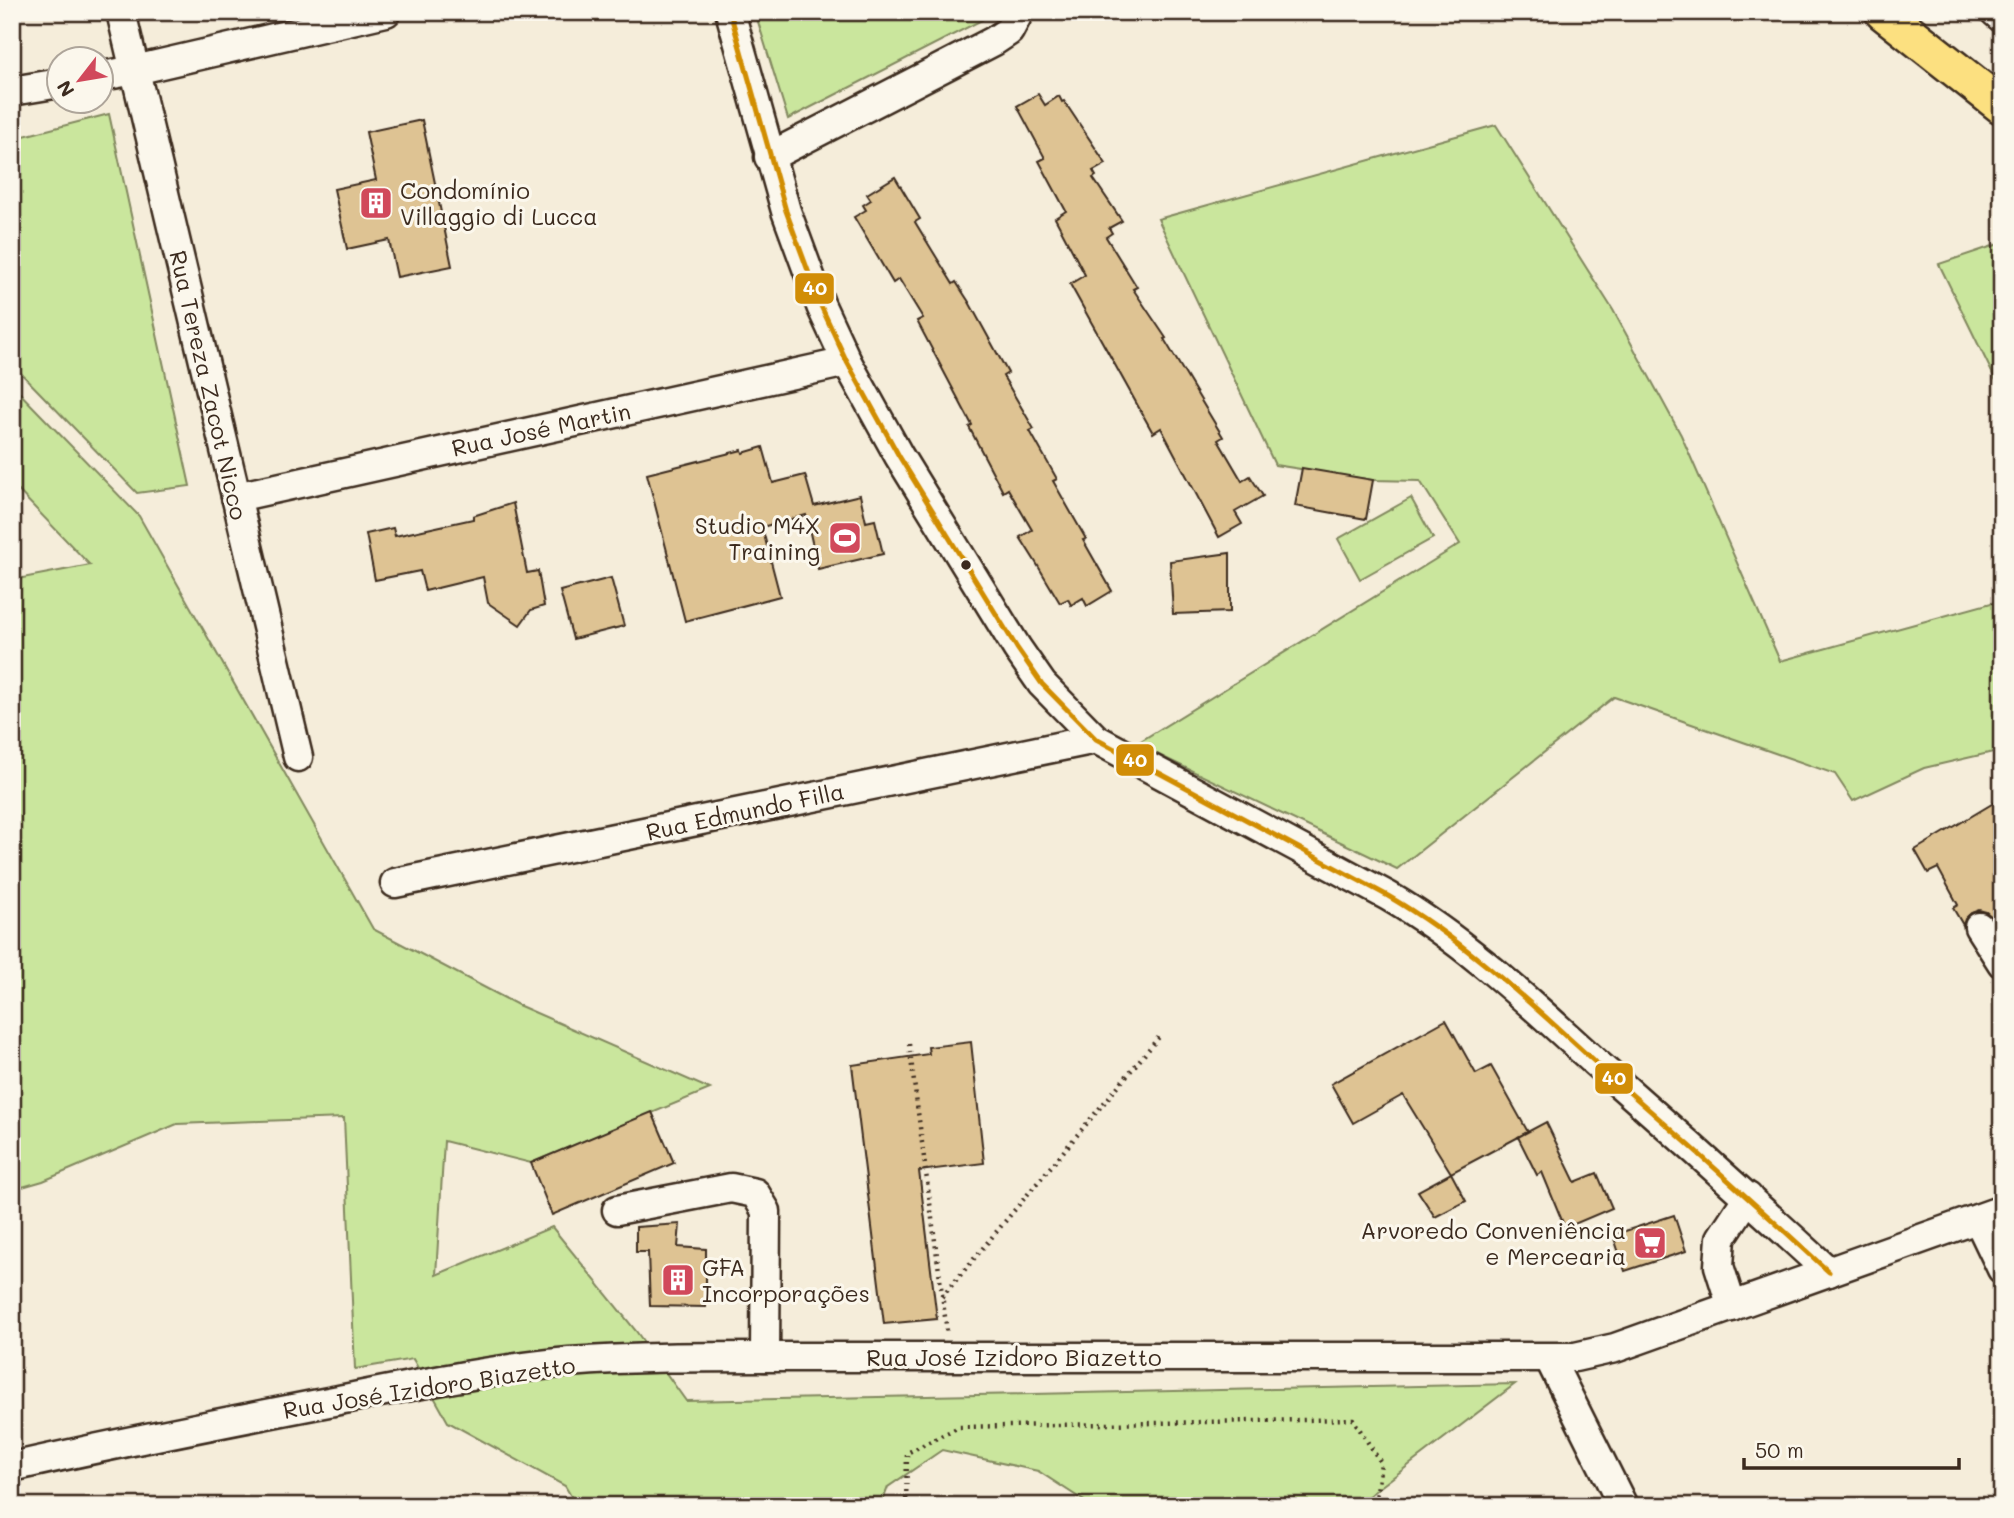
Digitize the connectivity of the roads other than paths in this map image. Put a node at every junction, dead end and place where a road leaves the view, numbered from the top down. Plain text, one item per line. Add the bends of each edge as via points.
1 (121, 12) edge
2 (386, 12) edge
3 (730, 12) edge
4 (1019, 12) edge
5 (1883, 12) edge
6 (1995, 12) edge
7 (2002, 18) edge
8 (135, 70) junction
9 (116, 73) edge
10 (46, 85) edge
11 (12, 91) edge
12 (2002, 106) edge
13 (769, 157) junction
14 (847, 362) junction
15 (236, 497) junction
16 (1096, 739) junction
17 (298, 757) dead end
18 (395, 883) dead end
19 (1979, 927) dead end
20 (2002, 963) edge
21 (1748, 1197) junction
22 (617, 1210) dead end
23 (1990, 1214) edge
24 (2002, 1269) edge
25 (1829, 1272) junction
26 (1732, 1307) junction
27 (765, 1357) junction
28 (1549, 1358) junction
29 (12, 1467) edge
30 (1623, 1506) edge

1 - 8 street, Rua Tereza Zacot Nicco
2 - 8 street
3 - 13 street
4 - 13 street via 1009,31 994,41
5 - 12 main road
6 - 7 street
8 - 9 street
8 - 15 street, Rua Tereza Zacot Nicco
10 - 11 street
13 - 14 street via 801,257
14 - 15 street, Rua José Martin
14 - 16 street via 1017,649 1042,684
15 - 17 street, Rua Tereza Zacot Nicco
16 - 18 street, Rua Edmundo Filla
16 - 21 street via 1388,896 1446,934 1509,984
19 - 20 street
21 - 25 street
21 - 26 street via 1721,1238 1719,1266
22 - 27 street via 731,1188 755,1193 766,1211
23 - 24 street
23 - 25 street, Rua José Izidoro Biazetto
25 - 26 street, Rua José Izidoro Biazetto
26 - 28 street, Rua José Izidoro Biazetto via 1597,1353
27 - 28 street, Rua José Izidoro Biazetto
27 - 29 street, Rua José Izidoro Biazetto via 569,1362 497,1371
28 - 30 street

